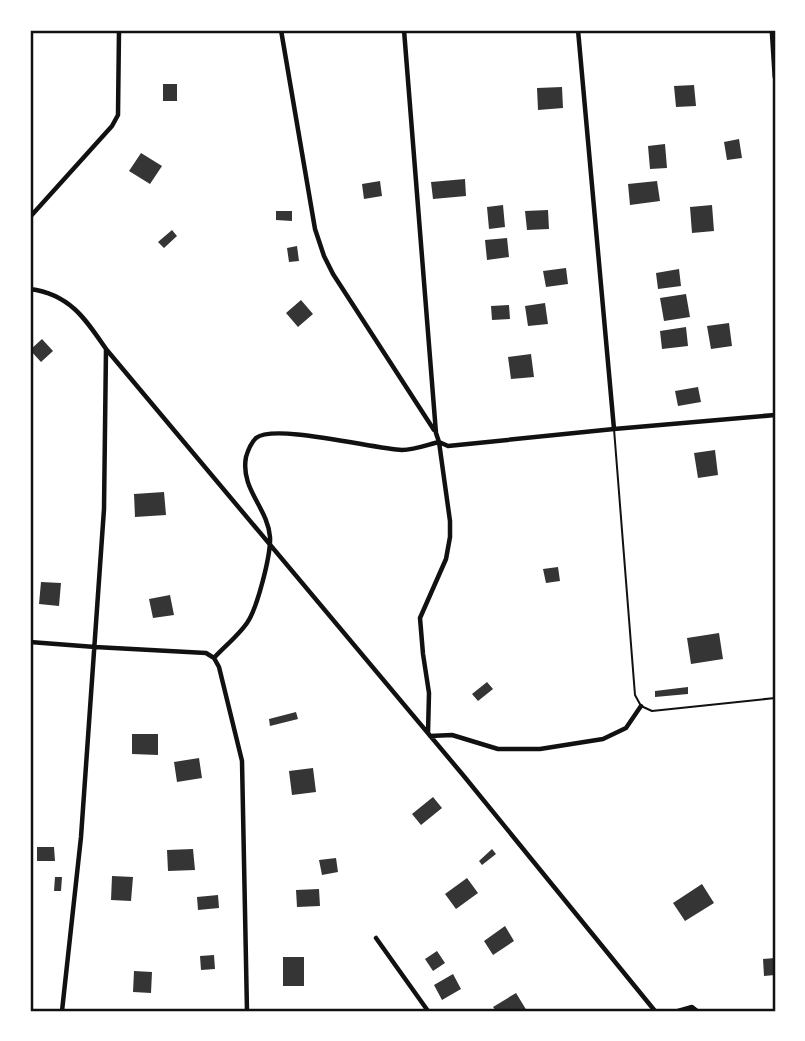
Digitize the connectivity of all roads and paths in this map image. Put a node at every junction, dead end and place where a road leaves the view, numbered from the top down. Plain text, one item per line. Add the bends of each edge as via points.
1 (119, 30) edge
2 (281, 30) edge
3 (404, 30) edge
4 (578, 30) edge
5 (772, 30) edge
6 (775, 77) edge
7 (30, 218) edge
8 (30, 289) edge
9 (106, 348) junction
10 (775, 415) edge
11 (614, 429) junction
12 (436, 433) junction
13 (439, 442) junction
14 (270, 544) junction
15 (30, 642) edge
16 (95, 647) junction
17 (214, 658) junction
18 (775, 698) edge
19 (641, 706) junction
20 (429, 734) junction
21 (376, 938) dead end
22 (62, 1011) edge
23 (247, 1011) edge
24 (428, 1011) edge
25 (655, 1011) edge
26 (678, 1011) edge
27 (697, 1011) edge

1 - 7 street via 118,115
2 - 12 street via 315,229 324,256
3 - 12 street
4 - 11 street
5 - 6 street
8 - 9 street via 64,299 86,319
9 - 14 street
9 - 16 street via 104,509
10 - 11 street
11 - 13 street via 448,446
11 - 19 lane via 635,695
12 - 13 street
13 - 14 street via 404,450 299,435 264,433 254,439 247,451 247,477 267,521
13 - 20 street via 450,537 446,559 420,618
14 - 17 street via 248,622
14 - 20 street
15 - 16 street
16 - 17 street via 206,653
16 - 22 street via 82,837
17 - 23 street via 242,761
18 - 19 lane via 652,711
19 - 20 street via 626,728 603,739 540,749 498,749 452,735
20 - 25 street
21 - 24 street
26 - 27 street via 692,1007

